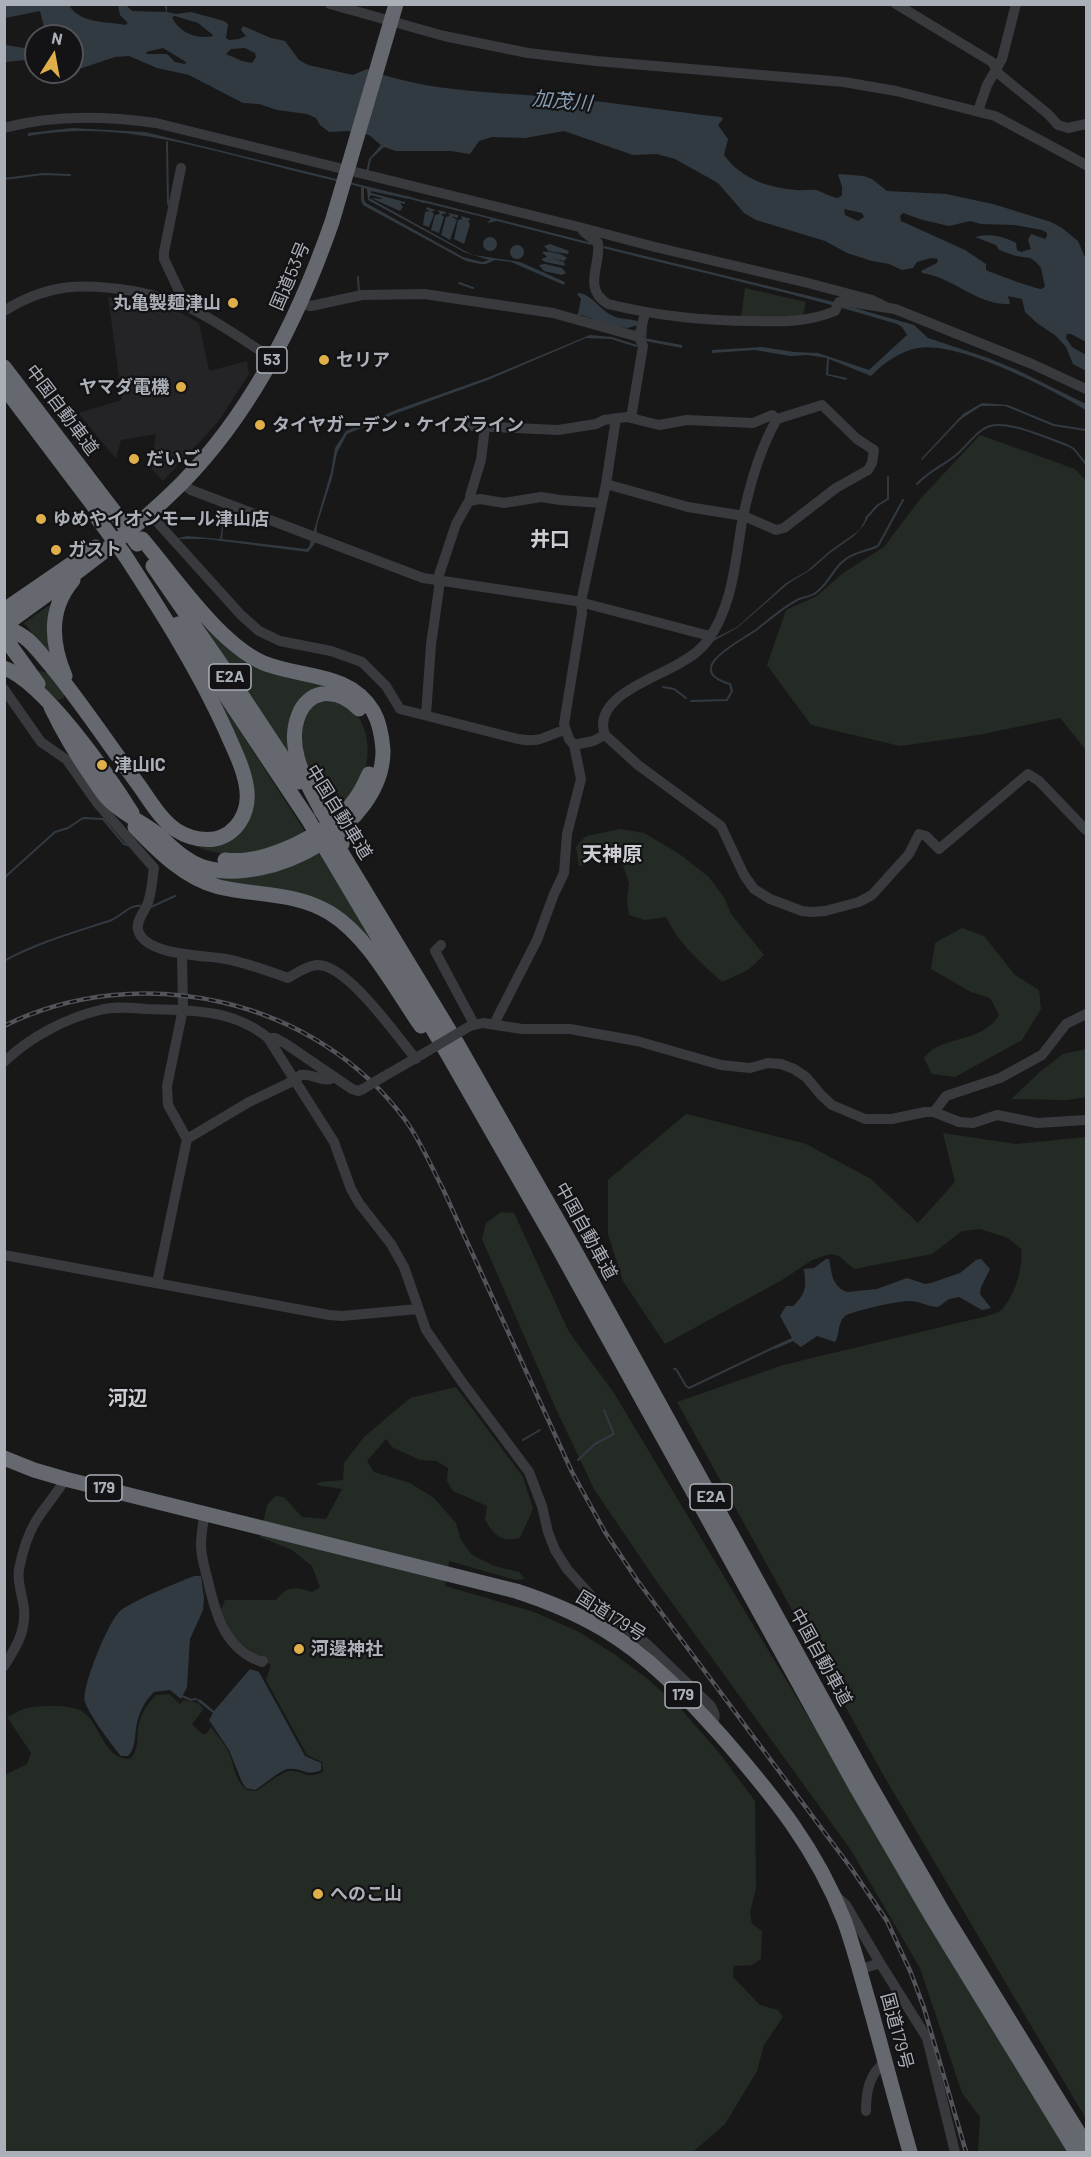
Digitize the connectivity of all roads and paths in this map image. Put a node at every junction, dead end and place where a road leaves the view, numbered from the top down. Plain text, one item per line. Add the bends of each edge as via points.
1 (330, 4) edge
2 (396, 4) edge
3 (896, 4) edge
4 (1016, 4) edge
5 (391, 25) junction
6 (996, 67) junction
7 (978, 111) junction
8 (1086, 124) edge
9 (4, 128) edge
10 (1086, 165) edge
11 (181, 168) dead end
12 (348, 168) junction
13 (575, 226) junction
14 (301, 304) junction
15 (180, 305) junction
16 (886, 307) junction
17 (4, 311) edge
18 (645, 313) junction
19 (639, 337) junction
20 (273, 359) junction
21 (4, 367) edge
22 (4, 387) edge
23 (1086, 389) edge
24 (616, 418) junction
25 (631, 418) junction
26 (777, 419) junction
27 (472, 426) dead end
28 (485, 427) junction
29 (50, 435) junction
30 (182, 483) junction
31 (606, 484) junction
32 (472, 499) junction
33 (601, 503) junction
34 (744, 516) junction
35 (144, 517) junction
36 (133, 547) junction
37 (94, 559) junction
38 (438, 581) junction
39 (581, 602) junction
40 (4, 610) edge
41 (4, 626) edge
42 (710, 636) junction
43 (25, 667) junction
44 (52, 667) junction
45 (4, 668) edge
46 (4, 689) edge
47 (74, 693) junction
48 (51, 707) junction
49 (426, 715) junction
50 (565, 730) junction
51 (88, 733) junction
52 (605, 735) junction
53 (574, 745) junction
54 (127, 786) junction
55 (108, 800) junction
56 (155, 807) junction
57 (315, 814) junction
58 (134, 817) junction
59 (1086, 830) edge
60 (159, 837) junction
61 (336, 848) junction
62 (441, 945) dead end
63 (182, 954) junction
64 (183, 1010) junction
65 (1086, 1014) edge
66 (494, 1024) junction
67 (472, 1025) junction
68 (268, 1038) junction
69 (418, 1057) junction
70 (4, 1062) edge
71 (333, 1078) junction
72 (934, 1112) junction
73 (1086, 1120) edge
74 (491, 1131) junction
75 (187, 1139) junction
76 (4, 1255) edge
77 (157, 1283) junction
78 (418, 1309) junction
79 (4, 1458) edge
80 (65, 1479) junction
81 (205, 1512) junction
82 (263, 1661) dead end
83 (4, 1666) edge
84 (711, 1725) junction
85 (832, 1893) junction
86 (880, 1963) junction
87 (860, 1970) junction
88 (885, 2062) junction
89 (866, 2111) dead end
90 (1086, 2145) edge
91 (910, 2152) edge
92 (955, 2152) edge
93 (1076, 2152) edge

1 - 5 street
2 - 5 highway, 国道53号 / 53
3 - 6 street
4 - 6 street via 1002,59
5 - 7 street via 528,52 607,62 844,82
5 - 12 highway, 国道53号 / 53
6 - 7 street
6 - 8 street via 999,74 1058,125 1068,128
7 - 10 street via 1017,127
9 - 12 street via 62,119 126,119 199,132
11 - 15 street via 164,252 182,297
12 - 13 street
12 - 14 highway, 国道53号 / 53 via 325,244
13 - 16 street via 808,283
13 - 18 street via 598,243 593,284 604,301
14 - 19 street via 312,306 362,295 424,294 553,313
14 - 20 highway, 国道53号 / 53
15 - 17 street via 93,285 40,292
15 - 20 street
16 - 18 street via 843,301 826,315 782,322
16 - 23 street
18 - 19 street
19 - 25 street via 643,346
20 - 30 highway, 国道53号 / 53 via 235,418
21 - 29 highway, 中国自動車道 / E2A
22 - 29 highway, 中国自動車道 / E2A
24 - 25 street
24 - 28 street via 558,430
24 - 31 street
25 - 26 street via 659,425 687,420 753,423 772,415
26 - 34 street via 759,457
26 - 34 street via 822,405 874,450 872,463 784,528 768,528
27 - 28 street
28 - 32 street
29 - 36 highway, 中国自動車道 / E2A, bridge
30 - 35 highway, 国道53号 / 53
30 - 38 street via 304,534
31 - 33 street
31 - 34 street via 688,507
32 - 33 street via 504,503 541,497
32 - 38 street via 456,524
33 - 39 street
34 - 42 street via 734,578
35 - 37 highway, 国道53号 / 53
35 - 40 highway, 国道53号 / 53
35 - 49 street via 259,631 362,663 386,686 400,709
36 - 56 highway via 174,634 215,707 247,790 245,810 237,826 214,839 185,835 174,829
36 - 57 highway, 中国自動車道 / E2A via 230,676
36 - 60 highway via 244,653 268,665 330,679 366,701 377,719 382,742 378,780 359,813 324,841 290,858 246,870 214,869 184,858
37 - 41 highway, 国道53号 / 53
37 - 47 highway via 66,588 55,618 56,651
38 - 39 street
38 - 49 street
39 - 42 street
39 - 50 street
41 - 43 highway
41 - 44 highway via 27,639
42 - 52 street via 690,657 610,705 603,721
43 - 48 highway
43 - 51 highway via 58,709
44 - 47 highway
44 - 51 highway
45 - 48 highway via 27,681
46 - 63 street via 41,742 67,760 98,804 154,868 149,902 137,928 148,944
47 - 51 highway
47 - 56 highway
48 - 51 highway
48 - 55 highway via 71,747
48 - 58 highway via 114,796
49 - 50 street via 534,741
50 - 53 street
51 - 54 highway
52 - 53 street
52 - 59 street via 638,765 721,826 754,889 802,911 825,911 872,895 909,854 919,834 939,849 1028,774
53 - 66 street via 581,779 567,834 564,873 537,940
54 - 56 highway
54 - 58 highway
54 - 60 highway
55 - 58 highway
55 - 60 highway
56 - 60 highway
57 - 60 highway via 296,756 295,724 302,707 314,697 330,694 348,699 361,711 373,742 369,775 342,815 293,845 243,860 206,857
57 - 61 highway, 中国自動車道 / E2A, bridge
58 - 60 highway
60 - 74 highway via 171,861 206,882 231,890 302,900 342,922 369,951
61 - 74 highway, 中国自動車道 / E2A
61 - 90 highway, 中国自動車道 / E2A via 405,957 570,1242 944,1914
62 - 67 street via 435,951
63 - 64 street
63 - 69 street via 225,959 288,978 308,967 329,967 358,989
64 - 68 street via 225,1015 256,1028
64 - 70 street via 95,1011 43,1034
64 - 75 street via 167,1086 168,1105
65 - 72 street via 1066,1024 1042,1055 1000,1078 946,1096
66 - 67 street
66 - 72 street via 599,1033 739,1068 781,1064 806,1077 832,1105 866,1119
67 - 69 street, bridge
68 - 71 street via 286,1044
68 - 78 street via 329,1134 359,1203 404,1267
69 - 71 street, bridge via 358,1091
71 - 75 street, bridge via 301,1075
72 - 73 street via 972,1123 997,1115 1037,1123
74 - 93 highway, 中国自動車道 / E2A via 855,1785
75 - 77 street
76 - 77 street
77 - 78 street via 329,1315
78 - 84 street via 438,1348 529,1472 555,1550 567,1569 601,1607 648,1645 710,1705 716,1718
79 - 80 highway, 国道179号 / 179
80 - 81 highway, 国道179号 / 179
80 - 83 street via 30,1534 18,1580 25,1624
81 - 82 street via 203,1565 220,1625 236,1647 250,1658
81 - 84 highway, 国道179号 / 179 via 483,1581 548,1601 605,1630 634,1651 671,1682
84 - 85 highway, 国道179号 / 179 via 781,1806
85 - 86 street via 846,1905
85 - 87 highway, 国道179号 / 179
86 - 87 street
86 - 92 street via 927,2038
87 - 88 highway, 国道179号 / 179
88 - 89 street via 870,2079
88 - 91 highway, 国道179号 / 179

